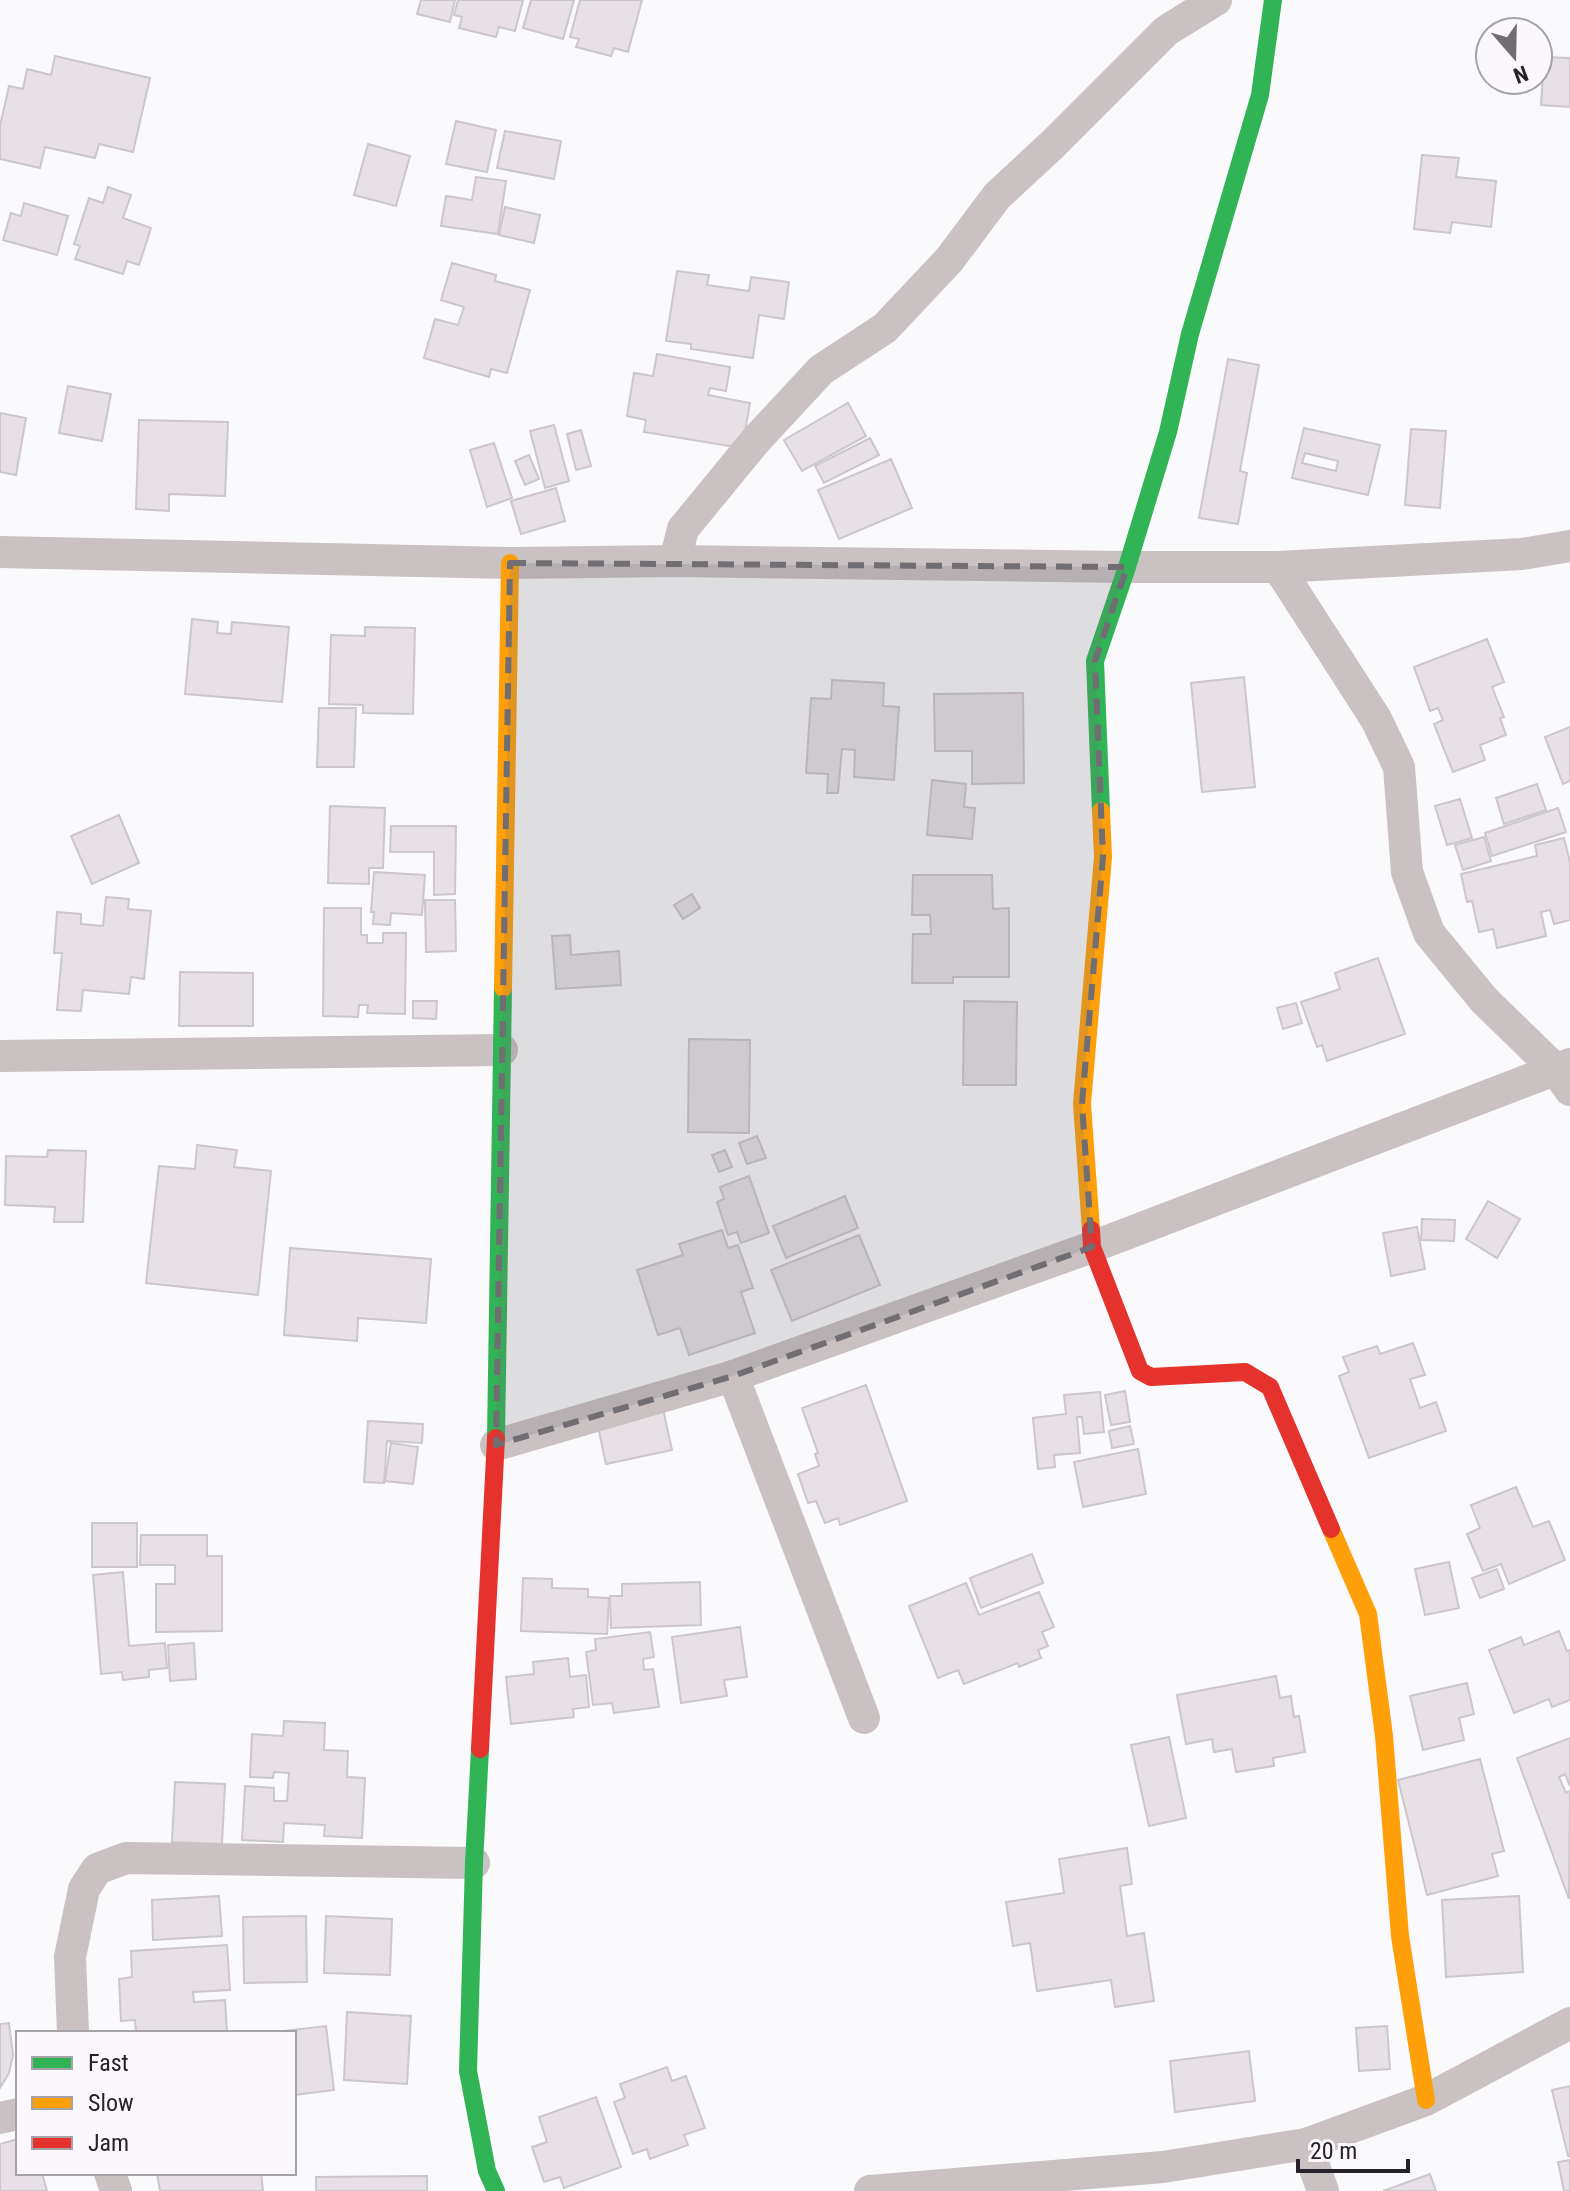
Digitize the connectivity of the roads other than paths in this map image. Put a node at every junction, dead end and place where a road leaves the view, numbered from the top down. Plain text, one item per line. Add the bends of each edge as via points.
1 (1216, 0) edge
2 (1273, 0) edge
3 (1570, 546) edge
4 (0, 552) edge
5 (675, 561) junction
6 (510, 563) junction
7 (1127, 567) junction
8 (1278, 567) junction
9 (502, 1050) junction
10 (0, 1056) edge
11 (1565, 1075) edge
12 (1092, 1247) junction
13 (733, 1376) junction
14 (496, 1445) junction
15 (864, 1718) dead end
16 (474, 1863) junction
17 (1570, 2023) edge
18 (73, 2031) edge
19 (1426, 2100) junction
20 (1306, 2144) junction
21 (496, 2191) edge
22 (870, 2191) edge
23 (1323, 2191) edge

1 - 5 street via 1166,31 997,196 949,260 885,328 821,370 683,529
2 - 7 street via 1260,95
3 - 8 street via 1522,554
4 - 6 street
5 - 6 street
5 - 7 street
6 - 9 street
7 - 8 street
7 - 12 street via 1095,661 1103,857 1082,1104
8 - 11 street via 1376,719 1399,767 1407,872 1429,933 1484,1000
9 - 10 street
9 - 14 street
11 - 12 street
12 - 13 street
12 - 19 street via 1140,1371 1151,1377 1245,1372 1270,1387 1368,1614 1400,1936
13 - 14 street
13 - 15 street
14 - 16 street
16 - 18 street via 126,1858 97,1869 84,1889 70,1957
16 - 21 street via 468,2071 487,2171
17 - 19 street
19 - 20 street
20 - 22 street via 1163,2167
20 - 23 street

